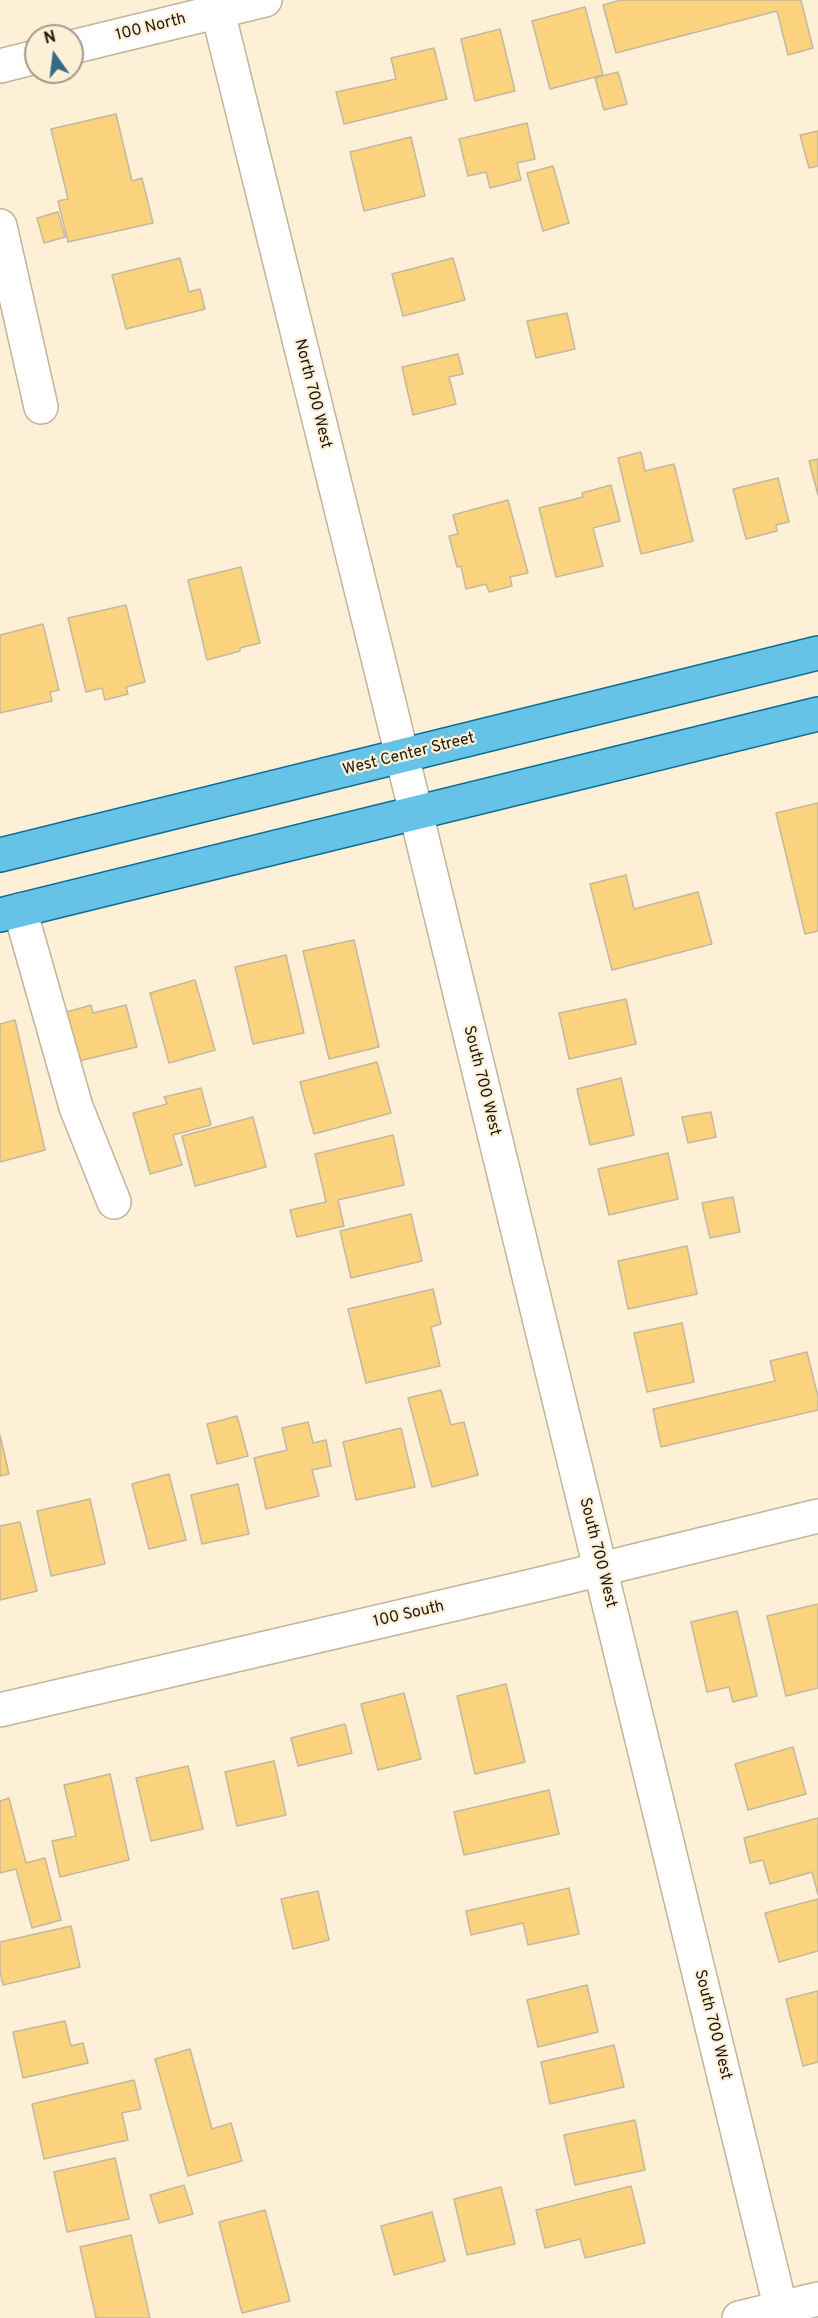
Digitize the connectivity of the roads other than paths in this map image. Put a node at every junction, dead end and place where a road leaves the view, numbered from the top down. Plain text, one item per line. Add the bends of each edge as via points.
1 (265, 0) edge
2 (216, 5) edge
3 (84, 44) edge
4 (24, 60) edge
5 (0, 66) edge
6 (0, 226) edge
7 (41, 407) dead end
8 (818, 653) edge
9 (818, 714) edge
10 (409, 786) junction
11 (0, 855) edge
12 (10, 913) edge
13 (114, 1202) dead end
14 (818, 1516) edge
15 (601, 1570) junction
16 (0, 1710) edge
17 (818, 2299) edge
18 (782, 2313) edge
19 (739, 2318) edge

1 - 2 street, 100 North
2 - 3 street, 100 North
2 - 10 street, North 700 West
4 - 5 street
6 - 7 street
8 - 10 main road, West Center Street
9 - 10 main road, West Center Street
10 - 11 main road, West Center Street
10 - 12 main road, West Center Street
10 - 15 street, South 700 West
12 - 13 street via 76,1107
14 - 15 street, 100 South
15 - 16 street, 100 South
15 - 18 street, South 700 West
17 - 18 street
18 - 19 street

